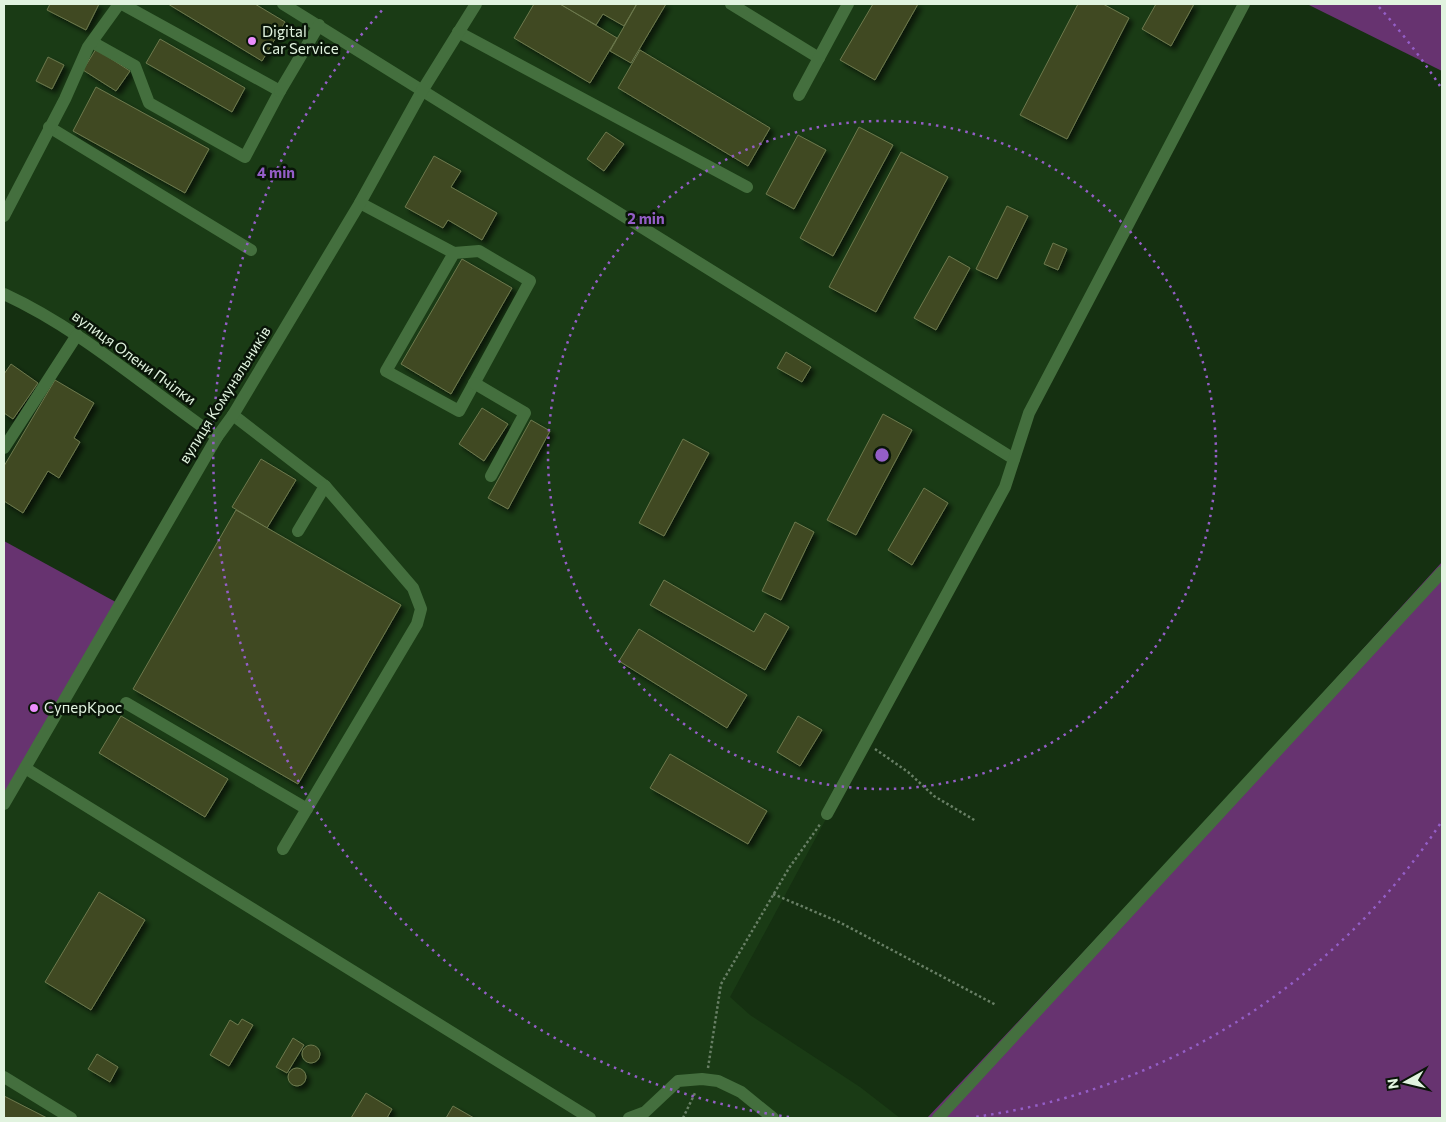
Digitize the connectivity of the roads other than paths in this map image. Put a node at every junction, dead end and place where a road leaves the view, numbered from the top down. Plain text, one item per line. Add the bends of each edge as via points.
1 (121, 4) edge
2 (283, 4) edge
3 (476, 4) edge
4 (731, 4) edge
5 (848, 4) edge
6 (1244, 4) edge
7 (319, 25) junction
8 (458, 32) junction
9 (92, 42) junction
10 (819, 58) junction
11 (280, 91) junction
12 (422, 92) junction
13 (799, 95) dead end
14 (49, 127) junction
15 (747, 188) dead end
16 (360, 203) junction
17 (4, 216) edge
18 (251, 250) dead end
19 (454, 253) junction
20 (4, 294) edge
21 (76, 335) junction
22 (474, 383) junction
23 (233, 415) junction
24 (8, 432) edge
25 (217, 437) junction
26 (4, 448) edge
27 (1014, 459) junction
28 (491, 476) dead end
29 (325, 486) junction
30 (298, 531) dead end
31 (1442, 572) edge
32 (126, 703) dead end
33 (25, 768) junction
34 (4, 804) edge
35 (307, 809) junction
36 (827, 814) road end
37 (283, 849) dead end
38 (4, 1077) edge
39 (71, 1118) edge
40 (590, 1118) edge
41 (629, 1118) edge
42 (773, 1118) edge
43 (938, 1118) edge

1 - 9 street
1 - 11 street
2 - 7 street
3 - 8 street, вулиця Комунальників
4 - 10 street
5 - 10 street
6 - 27 street via 1030,413
7 - 11 street
7 - 12 street
8 - 12 street, вулиця Комунальників
8 - 15 street
9 - 11 street via 135,66 149,103 245,157
9 - 14 street
10 - 13 street
12 - 16 street, вулиця Комунальників
12 - 27 street
14 - 17 street
14 - 18 street
16 - 19 street
16 - 23 street, вулиця Комунальників
19 - 22 street via 479,251 530,281
19 - 22 street via 386,371 459,411
20 - 21 street, вулиця Олени Пчілки
21 - 24 street
21 - 25 street, вулиця Олени Пчілки
22 - 28 street via 525,413
23 - 25 street, вулиця Комунальників
23 - 29 street
24 - 26 street
25 - 33 street, вулиця Комунальників
27 - 36 street via 1005,487
29 - 30 street
29 - 35 street via 413,588 420,609 417,624
31 - 43 street
32 - 35 street
33 - 34 street, вулиця Комунальників
33 - 40 street
35 - 37 street
38 - 39 street
41 - 42 street via 645,1112 678,1081 702,1079 718,1081 741,1092

